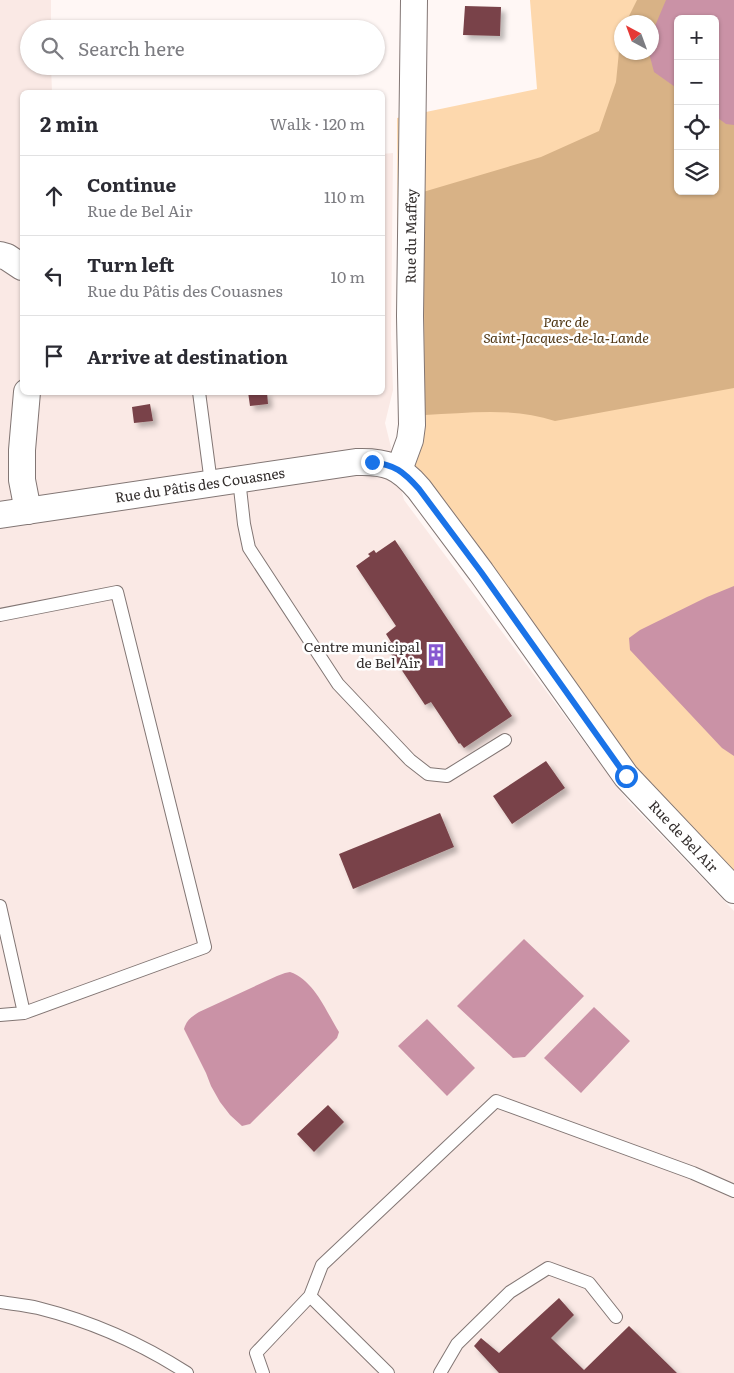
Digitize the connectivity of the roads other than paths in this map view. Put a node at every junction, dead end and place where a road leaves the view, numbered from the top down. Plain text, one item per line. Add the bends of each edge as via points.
1 (414, 0) edge
2 (0, 255) edge
3 (20, 266) edge
4 (27, 395) edge
5 (199, 395) edge
6 (399, 470) junction
7 (239, 479) junction
8 (211, 483) junction
9 (28, 511) junction
10 (0, 515) edge
11 (0, 615) edge
12 (505, 740) dead end
13 (734, 890) edge
14 (0, 906) edge
15 (24, 1013) junction
16 (0, 1015) edge
17 (734, 1191) edge
18 (310, 1296) junction
19 (0, 1302) edge
20 (616, 1316) dead end
21 (187, 1373) edge
22 (262, 1373) edge
23 (388, 1373) edge
24 (440, 1373) edge

1 - 6 street, Rue du Maffey via 410,316 412,425
2 - 3 street
4 - 9 street via 22,480
5 - 8 lane
6 - 7 street, Rue du Pâtis des Couasnes via 387,464 356,462
6 - 13 street, Rue de Bel Air via 419,489 475,564 626,776
7 - 8 street, Rue du Pâtis des Couasnes
7 - 12 lane via 249,548 338,684 410,760 428,774 448,776
8 - 9 street, Rue du Pâtis des Couasnes
9 - 10 street, Rue du Pâtis des Couasnes
11 - 15 lane via 117,592 205,948
14 - 15 lane
15 - 16 lane
17 - 18 lane via 496,1101 322,1265
18 - 22 lane via 256,1353
18 - 23 lane
19 - 21 lane via 38,1308 107,1331
20 - 24 lane via 588,1283 548,1268 510,1292 457,1344

